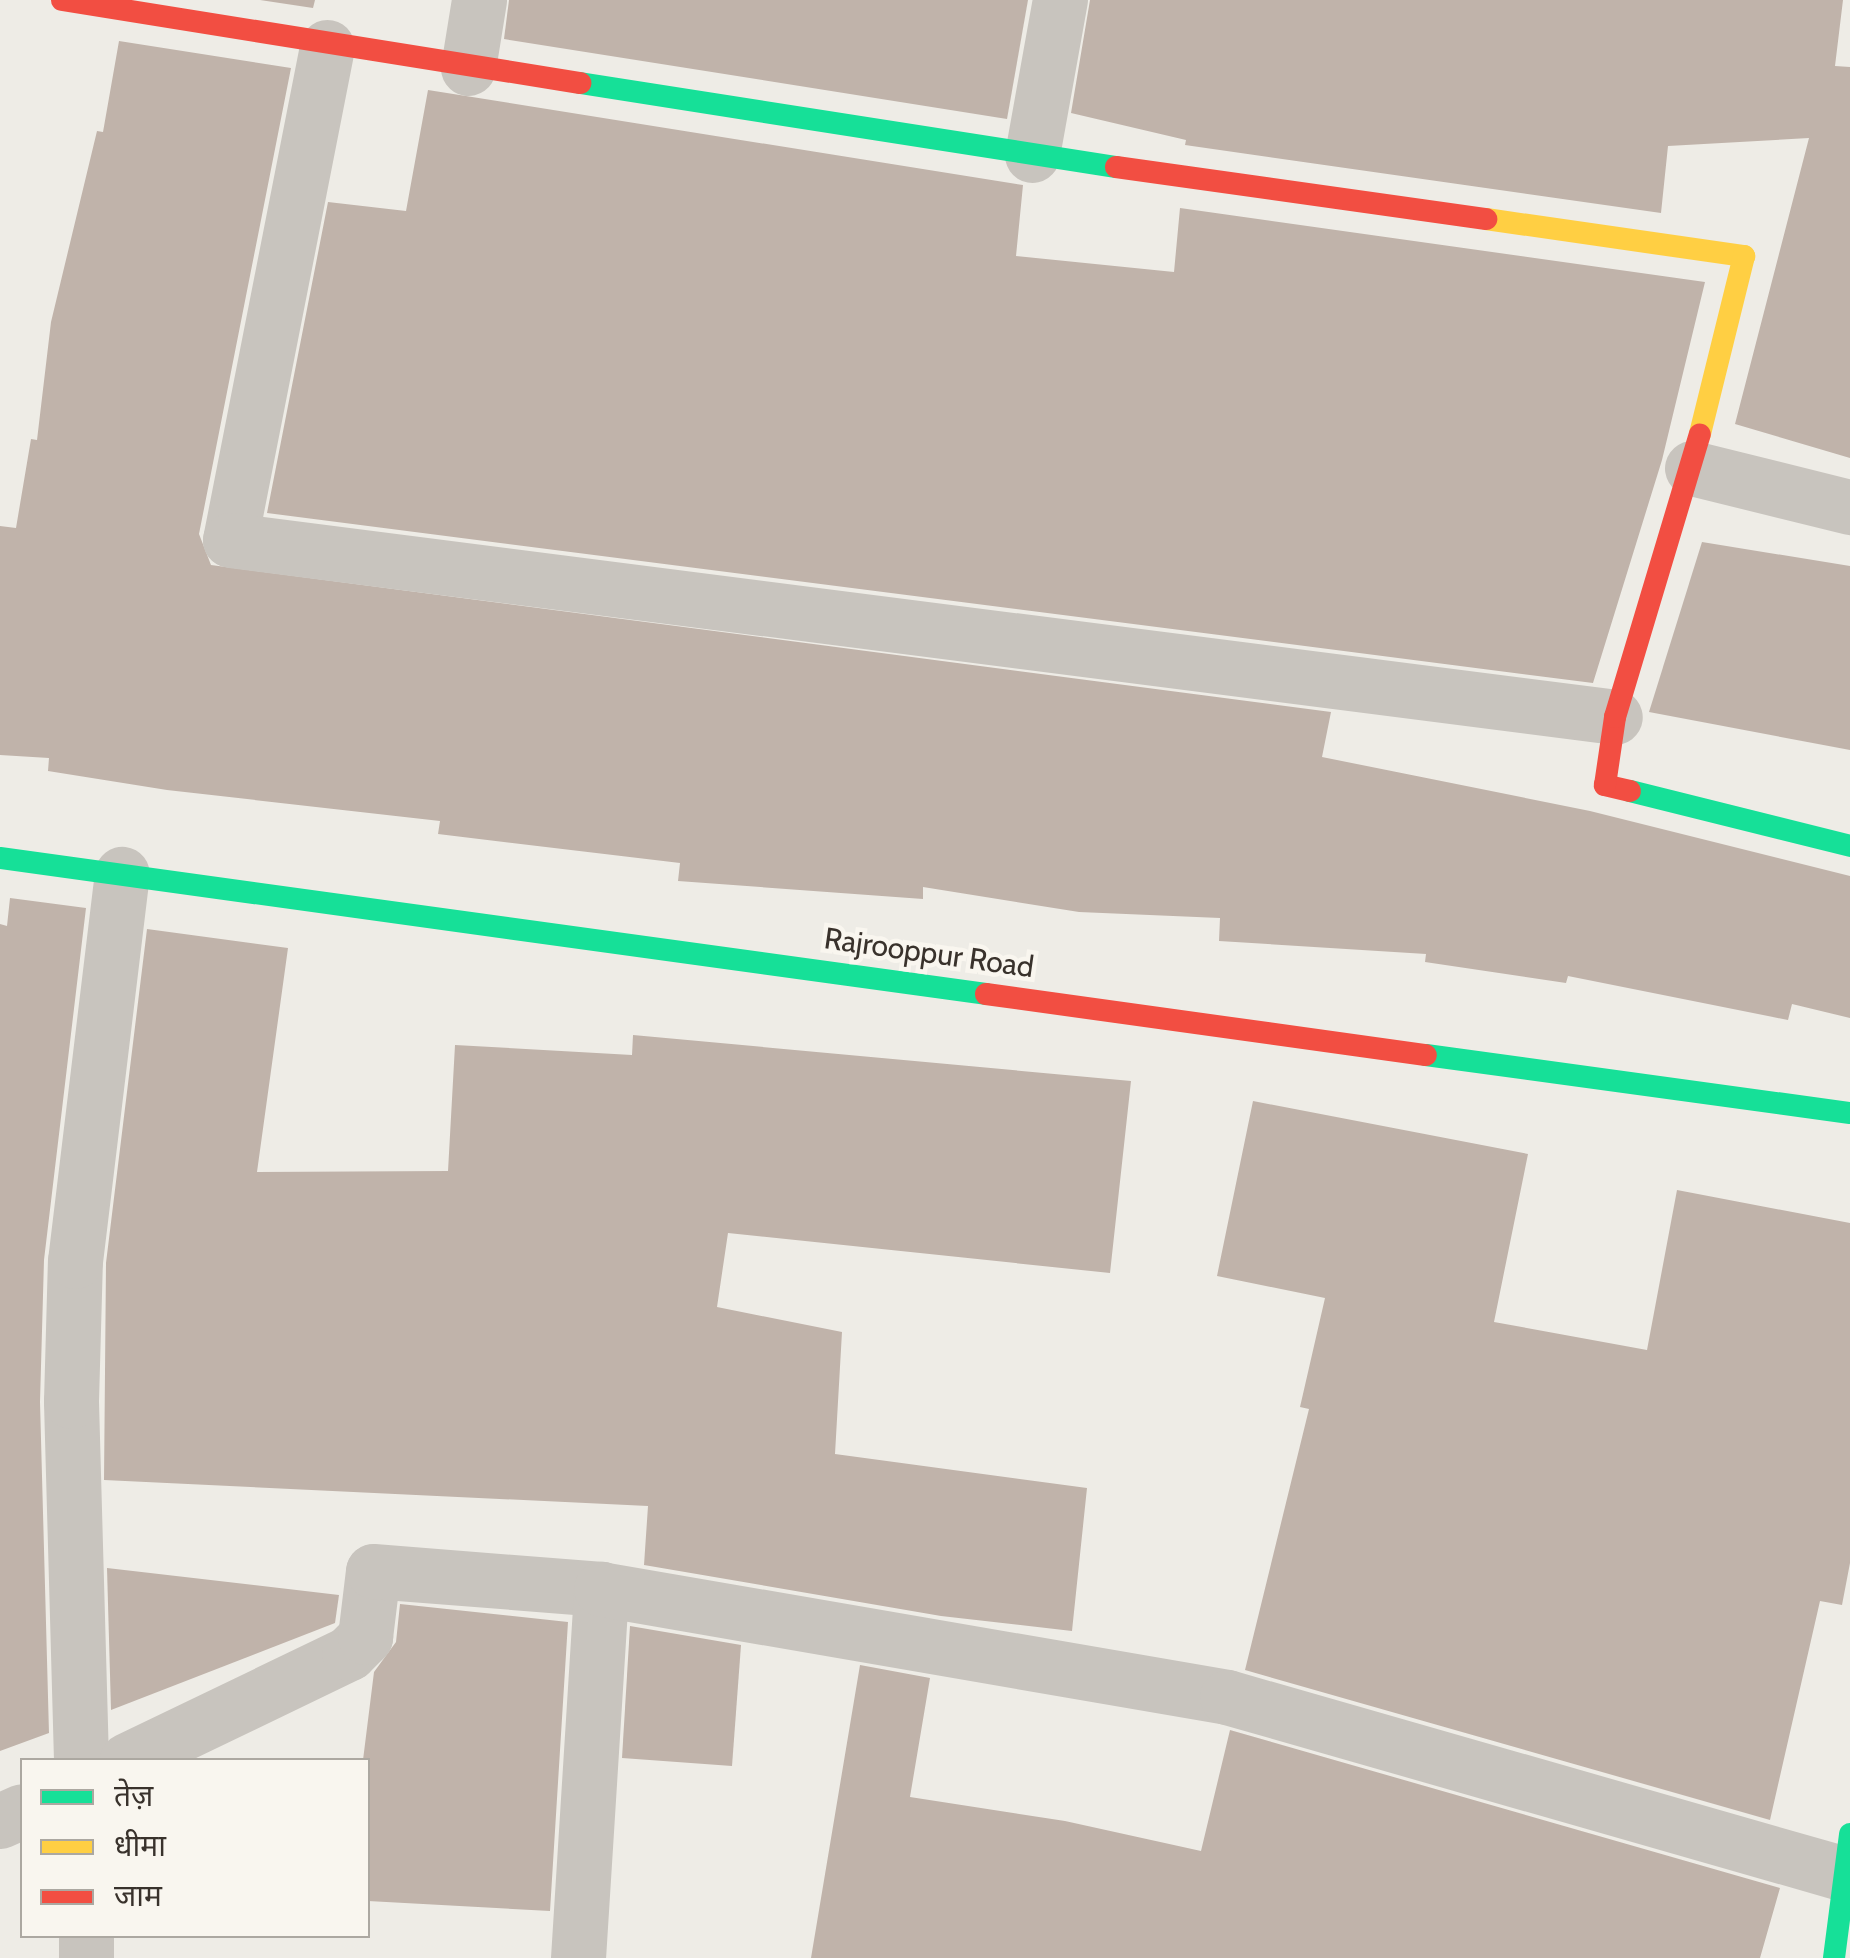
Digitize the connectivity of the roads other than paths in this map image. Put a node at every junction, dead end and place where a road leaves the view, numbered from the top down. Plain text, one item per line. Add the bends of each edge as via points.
1 (62, 0) edge
2 (479, 0) edge
3 (1060, 0) edge
4 (328, 47) junction
5 (468, 68) junction
6 (1032, 155) junction
7 (1692, 468) junction
8 (1850, 507) edge
9 (1616, 717) junction
10 (1850, 846) edge
11 (0, 858) edge
12 (122, 874) junction
13 (1850, 1112) edge
14 (600, 1589) junction
15 (81, 1758) edge
16 (131, 1758) edge
17 (1845, 1853) edge
18 (578, 1958) edge
19 (1834, 1958) edge

1 - 4 street
2 - 5 street
3 - 6 street
4 - 5 street
4 - 9 street via 230,540
5 - 6 street
6 - 7 street via 1744,256
7 - 8 street
7 - 9 street
9 - 10 street via 1605,785
11 - 12 street, Rajrooppur Road
12 - 13 street, Rajrooppur Road
12 - 15 street via 75,1261 71,1401
14 - 16 street via 373,1570 365,1636 349,1653
14 - 17 street via 1227,1697
14 - 18 street
17 - 19 street

